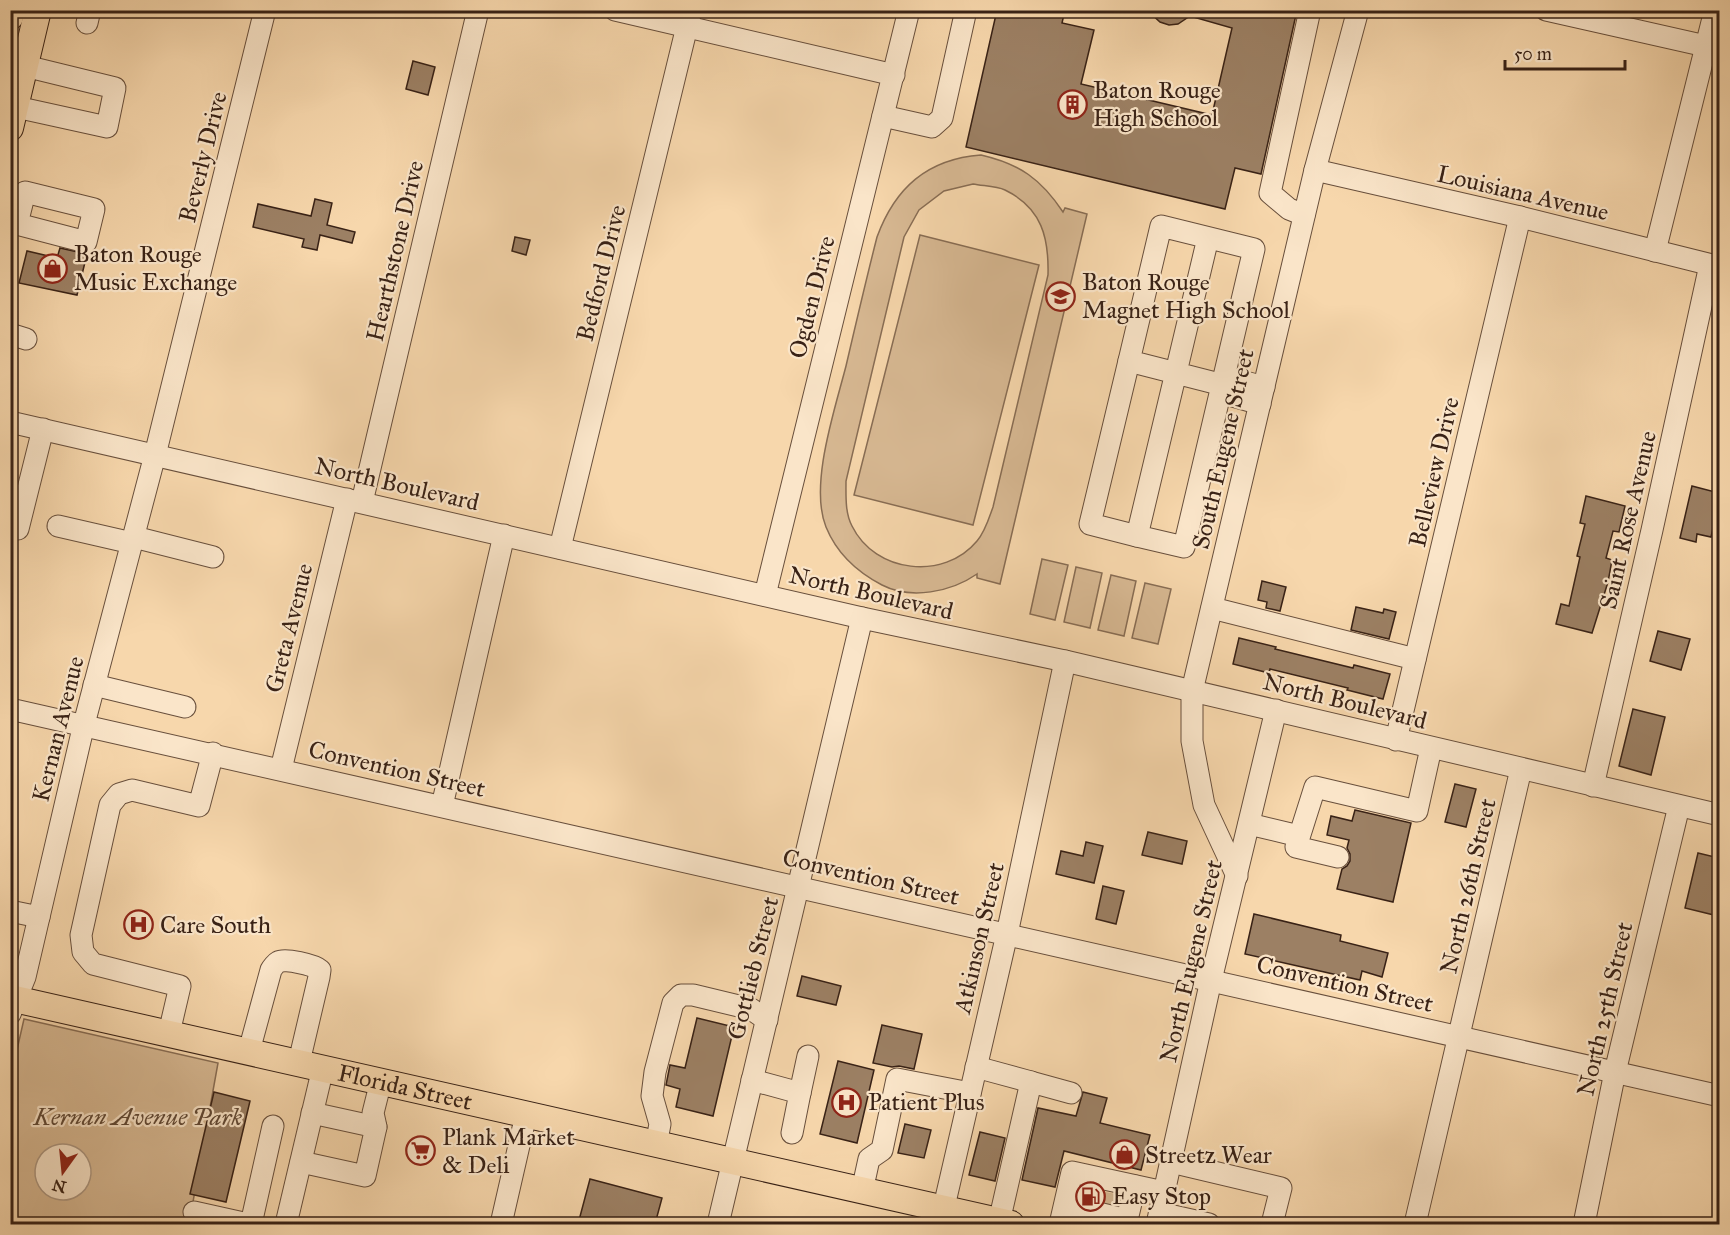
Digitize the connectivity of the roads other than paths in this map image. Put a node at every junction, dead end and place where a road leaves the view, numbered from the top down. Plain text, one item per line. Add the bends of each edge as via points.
1 (12, 10) edge
2 (38, 10) edge
3 (266, 10) edge
4 (478, 10) edge
5 (615, 10) edge
6 (909, 10) edge
7 (966, 10) edge
8 (1310, 10) edge
9 (1358, 10) edge
10 (1546, 10) edge
11 (1715, 10) edge
12 (10, 17) edge
13 (689, 18) edge
14 (1713, 48) edge
15 (25, 66) junction
16 (894, 75) junction
17 (884, 116) junction
18 (13, 117) edge
19 (1315, 170) junction
20 (1304, 215) junction
21 (1520, 217) junction
22 (1208, 238) junction
23 (1655, 251) junction
24 (1715, 266) edge
25 (1129, 361) junction
26 (1176, 373) junction
27 (1223, 385) junction
28 (1262, 395) junction
29 (10, 422) edge
30 (43, 429) junction
31 (155, 455) junction
32 (355, 500) junction
33 (58, 526) dead end
34 (18, 529) dead end
35 (504, 535) junction
36 (1137, 536) junction
37 (133, 540) junction
38 (560, 548) junction
39 (213, 557) dead end
40 (765, 595) junction
41 (1212, 608) junction
42 (862, 618) junction
43 (1415, 659) junction
44 (1065, 661) junction
45 (94, 685) junction
46 (1192, 691) junction
47 (185, 706) dead end
48 (10, 709) edge
49 (1276, 710) junction
50 (84, 724) junction
51 (1396, 740) junction
52 (1431, 748) junction
53 (213, 753) junction
54 (281, 769) junction
55 (1521, 769) junction
56 (1593, 786) junction
57 (442, 806) junction
58 (1678, 806) junction
59 (1719, 815) edge
60 (1249, 824) junction
61 (1299, 837) junction
62 (1338, 857) dead end
63 (1237, 876) junction
64 (799, 887) junction
65 (10, 911) edge
66 (39, 917) junction
67 (1007, 934) junction
68 (1211, 980) junction
69 (12, 1004) edge
70 (767, 1020) junction
71 (170, 1033) junction
72 (1460, 1037) junction
73 (249, 1051) junction
74 (808, 1056) dead end
75 (311, 1065) junction
76 (976, 1067) junction
77 (1615, 1072) junction
78 (752, 1080) junction
79 (381, 1081) junction
80 (1031, 1082) junction
81 (800, 1093) junction
82 (1071, 1093) dead end
83 (970, 1094) junction
84 (1719, 1096) edge
85 (312, 1113) junction
86 (526, 1115) junction
87 (376, 1127) junction
88 (792, 1133) dead end
89 (656, 1145) junction
90 (302, 1157) junction
91 (732, 1162) junction
92 (1171, 1162) junction
93 (1135, 1186) junction
94 (862, 1191) junction
95 (1164, 1192) junction
96 (1103, 1202) edge
97 (194, 1212) dead end
98 (1062, 1215) edge
99 (941, 1217) edge
100 (1159, 1219) edge
101 (1005, 1223) edge
102 (249, 1224) edge
103 (286, 1224) edge
104 (501, 1224) edge
105 (718, 1224) edge
106 (1209, 1224) edge
107 (1272, 1224) edge
108 (1415, 1224) edge
109 (1584, 1224) edge

1 - 12 main road
2 - 15 main road
3 - 31 street, Beverly Drive
4 - 32 street, Hearthstone Drive
5 - 13 street
6 - 16 street, Ogden Drive
7 - 17 street via 942,117 932,127
8 - 20 street via 1270,193 1288,209
9 - 19 street, South Eugene Street
10 - 14 street
11 - 14 street
13 - 16 street
13 - 38 street, Bedford Drive
14 - 23 street
15 - 18 main road
15 - 18 street via 115,88 107,127
16 - 17 street, Ogden Drive
17 - 40 street, Ogden Drive
19 - 20 street, South Eugene Street
19 - 21 street, Louisiana Avenue
20 - 28 street, South Eugene Street
21 - 23 street, Louisiana Avenue
21 - 43 street, Belleview Drive
22 - 25 street via 1161,226
22 - 26 street
22 - 27 street via 1254,249
23 - 24 street, Louisiana Avenue
24 - 56 street, Saint Rose Avenue
25 - 26 street
25 - 36 street via 1090,524
26 - 27 street
26 - 36 street
27 - 28 street via 1229,395
27 - 36 street via 1184,547
28 - 41 street, South Eugene Street
29 - 30 street, North Boulevard
30 - 31 street, North Boulevard
30 - 34 street
31 - 32 street, North Boulevard
31 - 37 street, Kernan Avenue
32 - 35 street, North Boulevard
32 - 54 street, Greta Avenue
33 - 37 street
35 - 38 street, North Boulevard
35 - 57 street
37 - 39 street
37 - 45 street, Kernan Avenue
38 - 40 street, North Boulevard
40 - 42 street, North Boulevard
41 - 43 street
41 - 46 street, South Eugene Street
42 - 44 street, North Boulevard
42 - 64 street, Gottlieb Street
43 - 51 street, Belleview Drive
44 - 46 street, North Boulevard
44 - 67 street, Atkinson Street
45 - 47 street
45 - 50 street, Kernan Avenue
46 - 49 street, North Boulevard
46 - 63 street, South Eugene Street via 1192,741 1204,805
48 - 50 street, Convention Street
49 - 51 street, North Boulevard
49 - 60 street, North Eugene Street
50 - 53 street, Convention Street
50 - 66 street, Kernan Avenue
51 - 52 street, North Boulevard
52 - 55 street, North Boulevard
52 - 61 street via 1417,811 1315,787
53 - 54 street, Convention Street
53 - 71 street via 200,806 132,790 119,794 110,805 81,935 82,952 93,964 180,986
54 - 57 street, Convention Street
55 - 56 street, North Boulevard
55 - 72 street, North 26th Street
56 - 58 street, North Boulevard
57 - 64 street, Convention Street
58 - 59 street, North Boulevard
58 - 77 street, North 25th Street
60 - 61 street
60 - 63 street, North Eugene Street
61 - 62 street via 1296,847
63 - 68 street, North Eugene Street
64 - 67 street, Convention Street
64 - 70 street, Gottlieb Street
65 - 66 street
66 - 69 street, Kernan Avenue via 25,977
67 - 68 street, Convention Street
67 - 76 street, Atkinson Street
68 - 72 street, Convention Street
68 - 92 street, North Eugene Street
69 - 71 main road, Florida Street
70 - 78 street, Gottlieb Street
70 - 89 street via 751,1009 693,995 681,995 673,1003 652,1096 660,1124
71 - 73 main road, Florida Street
72 - 77 street, Convention Street
72 - 108 street, North 26th Street
73 - 75 main road, Florida Street
73 - 75 street via 271,970 284,961 316,967 320,970
74 - 81 street
75 - 79 main road, Florida Street
75 - 85 street
76 - 80 street
76 - 83 street, Atkinson Street
77 - 84 street, Convention Street
77 - 109 street, North 25th Street
78 - 81 street
78 - 91 street, Gottlieb Street
79 - 86 main road, Florida Street
79 - 87 street via 373,1113
80 - 82 street
80 - 101 street
81 - 88 street
83 - 94 street via 897,1079 882,1150 869,1159
83 - 99 street, Atkinson Street
85 - 87 street
85 - 90 street
86 - 89 main road, Florida Street
86 - 104 street
87 - 90 street via 365,1176
89 - 91 main road, Florida Street
90 - 102 street via 270,1136
90 - 103 street
91 - 94 main road, Florida Street
91 - 105 street, Gottlieb Street
92 - 95 street, North Eugene Street
92 - 107 street via 1281,1188
93 - 95 street
93 - 96 street
93 - 96 street via 1127,1220
94 - 99 main road, Florida Street
95 - 100 street, North Eugene Street
96 - 98 street
96 - 98 street via 1072,1172
97 - 102 street
99 - 101 main road, Florida Street
100 - 106 street

